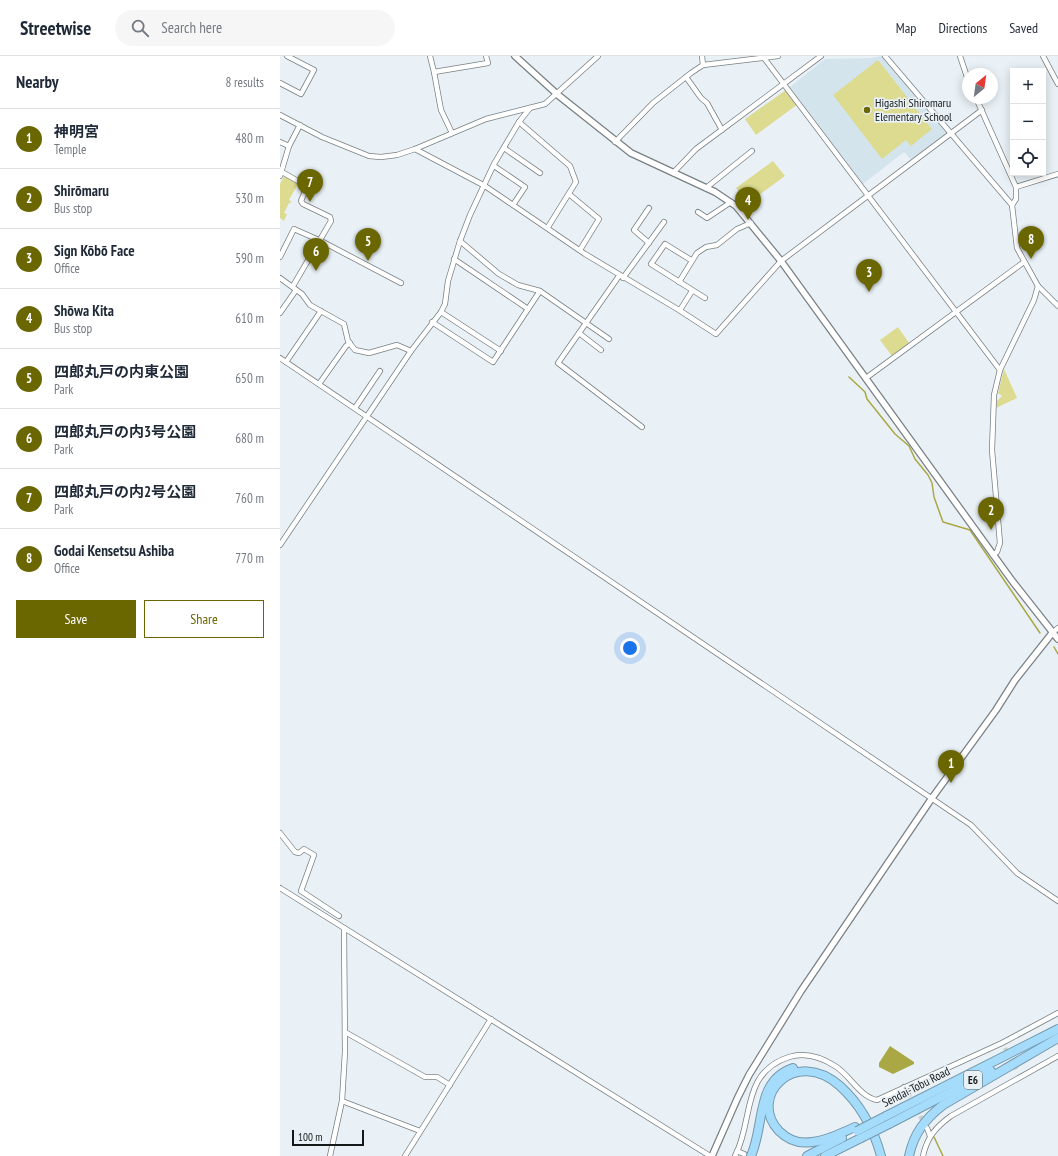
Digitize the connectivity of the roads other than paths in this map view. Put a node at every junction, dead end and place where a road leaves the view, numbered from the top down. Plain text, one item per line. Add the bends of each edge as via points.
1 (287, 56) edge
2 (430, 56) edge
3 (486, 56) edge
4 (515, 56) edge
5 (598, 56) edge
6 (702, 56) edge
7 (728, 56) edge
8 (778, 56) edge
9 (822, 56) edge
10 (885, 56) edge
11 (960, 56) edge
12 (1043, 56) edge
13 (764, 58) junction
14 (730, 63) junction
15 (703, 65) junction
16 (964, 68) edge
17 (434, 72) junction
18 (686, 77) junction
19 (280, 83) edge
20 (784, 84) junction
21 (1058, 84) edge
22 (558, 95) junction
23 (979, 104) edge
24 (530, 108) junction
25 (982, 110) junction
26 (280, 115) edge
27 (519, 122) junction
28 (300, 125) junction
29 (722, 130) junction
30 (452, 132) junction
31 (950, 133) junction
32 (280, 142) edge
33 (615, 142) junction
34 (289, 146) junction
35 (504, 148) junction
36 (415, 149) junction
37 (752, 152) dead end
38 (494, 166) junction
39 (540, 173) dead end
40 (672, 173) junction
41 (281, 174) edge
42 (1058, 174) edge
43 (485, 186) junction
44 (1016, 187) junction
45 (706, 188) junction
46 (569, 194) junction
47 (868, 194) junction
48 (731, 202) junction
49 (513, 205) junction
50 (1012, 205) junction
51 (649, 208) dead end
52 (698, 212) dead end
53 (664, 222) dead end
54 (751, 223) junction
55 (548, 228) junction
56 (321, 241) junction
57 (460, 241) junction
58 (649, 243) junction
59 (580, 250) junction
60 (280, 256) edge
61 (454, 259) junction
62 (691, 260) junction
63 (781, 261) junction
64 (1024, 262) junction
65 (621, 277) junction
66 (280, 278) edge
67 (679, 282) junction
68 (401, 283) dead end
69 (1038, 286) junction
70 (295, 288) junction
71 (540, 291) junction
72 (692, 291) junction
73 (704, 298) dead end
74 (1058, 306) edge
75 (528, 309) junction
76 (680, 310) junction
77 (321, 311) junction
78 (441, 312) junction
79 (955, 312) junction
80 (280, 313) edge
81 (432, 322) junction
82 (587, 323) junction
83 (579, 333) junction
84 (609, 339) dead end
85 (350, 343) junction
86 (601, 350) dead end
87 (412, 351) junction
88 (501, 351) junction
89 (280, 358) edge
90 (286, 362) junction
91 (1000, 370) junction
92 (380, 371) dead end
93 (866, 378) junction
94 (319, 384) junction
95 (355, 408) junction
96 (368, 416) junction
97 (642, 427) dead end
98 (280, 546) edge
99 (993, 555) junction
100 (1056, 630) edge
101 (1058, 639) edge
102 (932, 798) junction
103 (280, 833) edge
104 (280, 888) edge
105 (1058, 901) edge
106 (339, 916) dead end
107 (344, 928) junction
108 (1058, 1013) edge
109 (491, 1020) junction
110 (1058, 1029) edge
111 (345, 1032) junction
112 (1058, 1038) edge
113 (1002, 1042) junction
114 (1005, 1048) tunnel mouth
115 (1058, 1056) edge
116 (1017, 1071) tunnel mouth
117 (1020, 1076) junction
118 (450, 1085) junction
119 (904, 1087) junction
120 (908, 1093) tunnel mouth
121 (342, 1101) junction
122 (886, 1117) junction
123 (927, 1128) tunnel mouth
124 (420, 1132) junction
125 (858, 1132) junction
126 (930, 1136) junction
127 (737, 1151) junction
128 (748, 1155) edge
129 (330, 1156) edge
130 (405, 1156) edge
131 (711, 1156) edge
132 (735, 1156) edge
133 (807, 1156) edge
134 (825, 1156) edge
135 (881, 1156) edge
136 (886, 1156) edge
137 (909, 1156) edge
138 (923, 1156) edge

1 - 19 street via 314,70 301,94
2 - 17 street
3 - 17 street via 488,63
4 - 22 street
5 - 22 street
6 - 15 street
7 - 14 street
8 - 13 street
9 - 20 street
10 - 31 street
11 - 16 street
12 - 21 street
13 - 14 street
13 - 20 street
14 - 15 street
15 - 18 street
17 - 30 street via 440,110
18 - 29 street via 707,103
18 - 33 street via 653,103
20 - 29 street
20 - 47 street
22 - 24 street via 545,104
22 - 33 street
23 - 25 street
24 - 27 street
24 - 30 street via 486,119
25 - 31 street
25 - 44 street
26 - 28 street
27 - 35 street
27 - 46 street via 570,166 576,182
28 - 34 street
28 - 36 street via 369,156 397,155
29 - 40 street via 696,149
30 - 36 street
31 - 47 street
31 - 50 street
32 - 34 street
33 - 40 street via 631,153
34 - 41 street
35 - 38 street
35 - 39 street
36 - 43 street
37 - 45 street
38 - 43 street
38 - 49 street via 525,187
40 - 45 street
41 - 56 street via 305,185 301,201 303,204 330,217 331,222
42 - 44 street
43 - 49 street
43 - 57 street
44 - 50 street via 1016,199
45 - 48 street
46 - 55 street
46 - 59 street via 599,219
47 - 63 street
47 - 79 street
48 - 52 street via 707,218
48 - 54 street
49 - 55 street
50 - 64 street via 1017,248
51 - 58 street via 634,230
53 - 58 street
54 - 62 street via 737,229 717,245 706,247 696,253
54 - 63 street
55 - 59 street
56 - 60 street via 294,229
56 - 68 street
56 - 70 street
57 - 61 street
57 - 71 street via 498,274 518,285
58 - 65 street
59 - 65 street
61 - 75 street
61 - 78 street
62 - 67 street
62 - 67 street via 665,244 650,264
63 - 76 street via 716,334
63 - 93 street
64 - 69 street
64 - 79 street
65 - 76 street
65 - 82 street
66 - 70 street
67 - 72 street
69 - 74 street
69 - 91 street via 1034,300
70 - 77 street via 310,305
70 - 80 street
71 - 75 street
71 - 82 street
72 - 73 street
72 - 76 street
75 - 88 street
77 - 85 street via 344,324
77 - 90 street
78 - 81 street
78 - 88 street
79 - 91 street
79 - 93 street
81 - 87 street
81 - 88 street via 493,362
82 - 83 street
82 - 84 street
83 - 86 street
83 - 97 street via 558,363
85 - 87 street via 359,352 369,353 397,345
85 - 94 street
87 - 96 street
89 - 90 street
90 - 94 street
91 - 99 street via 994,395 991,431 1000,544
92 - 95 street
93 - 99 street
94 - 95 street
95 - 96 street
96 - 98 street
96 - 102 street
99 - 100 street
100 - 101 street
100 - 102 street via 1015,680
102 - 105 street via 971,825 1025,880
102 - 131 street via 801,991 749,1075
103 - 106 street via 295,852 299,853 304,849 314,855 301,891
104 - 107 street
107 - 109 street
107 - 111 street
108 - 113 street
109 - 118 street
109 - 131 street
110 - 122 highway, Sendai-Tobu Road / E6
111 - 118 street via 425,1077 438,1077
111 - 121 street
112 - 122 highway, Sendai-Tobu Road / E6
112 - 137 highway via 943,1104 922,1124
113 - 114 street
113 - 119 street
115 - 117 street
116 - 117 street
117 - 126 street via 951,1116 936,1127
118 - 124 street
119 - 120 street
119 - 127 street via 877,1100 872,1099 844,1072 822,1059 815,1056 800,1056 783,1059 760,1077 752,1093
121 - 124 street
121 - 129 street
122 - 125 highway, Sendai-Tobu Road / E6, bridge
122 - 125 highway
123 - 126 street
124 - 130 street
125 - 133 highway, Sendai-Tobu Road / E6
125 - 134 highway, Sendai-Tobu Road / E6
125 - 135 highway via 807,1143 794,1140 782,1134 774,1123 770,1111 772,1094 778,1083 795,1072 816,1072 829,1078 843,1089 862,1113 871,1128
126 - 138 street
127 - 128 street
127 - 132 street
128 - 136 highway via 757,1139 764,1098 769,1086 783,1072 801,1066 822,1069 847,1086 870,1115 880,1134

